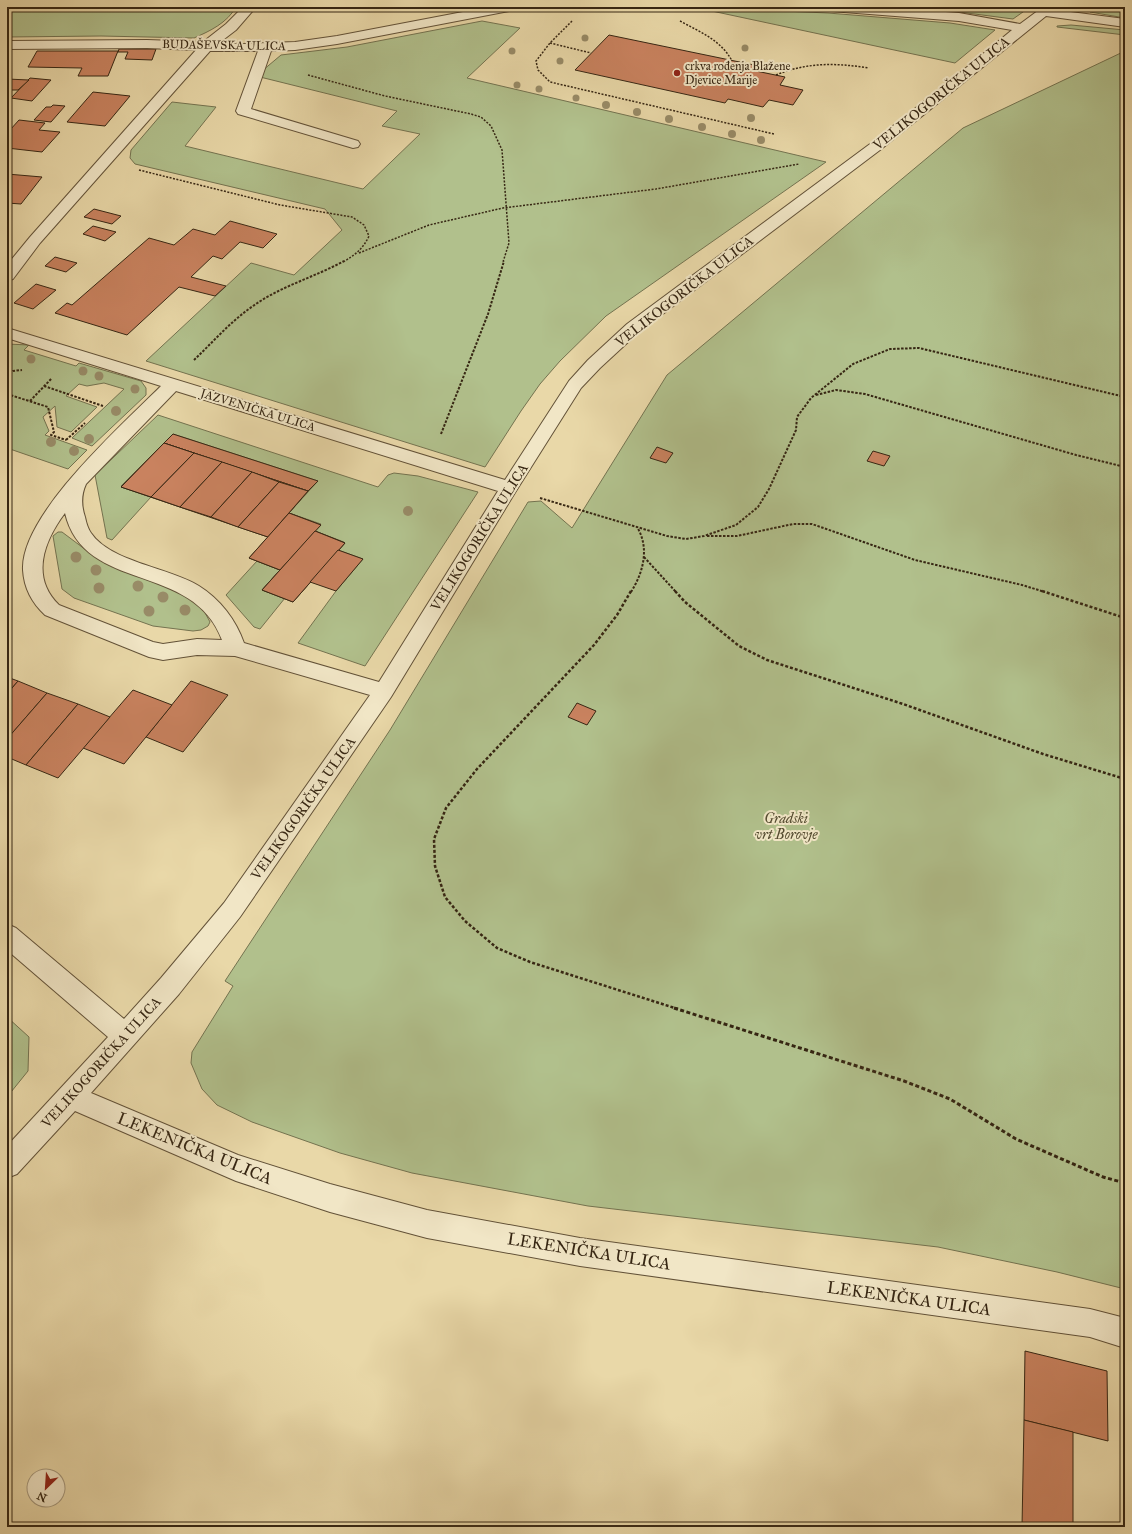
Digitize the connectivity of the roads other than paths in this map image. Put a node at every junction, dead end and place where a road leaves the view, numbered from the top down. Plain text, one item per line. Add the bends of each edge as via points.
1 (250, 7) edge
2 (509, 7) edge
3 (831, 7) edge
4 (1047, 10) edge
5 (1125, 23) edge
6 (1022, 28) junction
7 (7, 46) edge
8 (207, 46) junction
9 (264, 53) junction
10 (353, 144) dead end
11 (7, 276) edge
12 (7, 333) edge
13 (173, 384) junction
14 (74, 487) junction
15 (509, 488) junction
16 (234, 648) junction
17 (384, 691) junction
18 (7, 935) edge
19 (125, 1036) junction
20 (71, 1097) junction
21 (7, 1165) edge
22 (1125, 1333) edge

1 - 8 street via 231,28
2 - 9 street, BUDAŠEVSKA ULICA
3 - 6 street via 959,17
4 - 5 street
4 - 6 street, VELIKOGORIČKA ULICA
6 - 15 street, VELIKOGORIČKA ULICA via 881,142 629,332 594,364 575,386
7 - 8 street, BUDAŠEVSKA ULICA
8 - 9 street, BUDAŠEVSKA ULICA
8 - 11 street via 35,240
9 - 10 street via 243,111
12 - 13 street, JAZVENIČKA ULICA
13 - 14 street
13 - 15 street, JAZVENIČKA ULICA
14 - 16 street via 71,496 73,509 86,541 111,558 184,586 204,599 224,623 233,640
14 - 16 street via 48,522 34,555 35,584 42,599 52,610 149,649 163,652 197,647
15 - 17 street, VELIKOGORIČKA ULICA
16 - 17 street
17 - 19 street, VELIKOGORIČKA ULICA via 232,910
18 - 19 street
19 - 20 street, VELIKOGORIČKA ULICA
20 - 21 street, VELIKOGORIČKA ULICA
20 - 22 street, LEKENIČKA ULICA via 236,1168 330,1198 427,1224 580,1252 1090,1323

